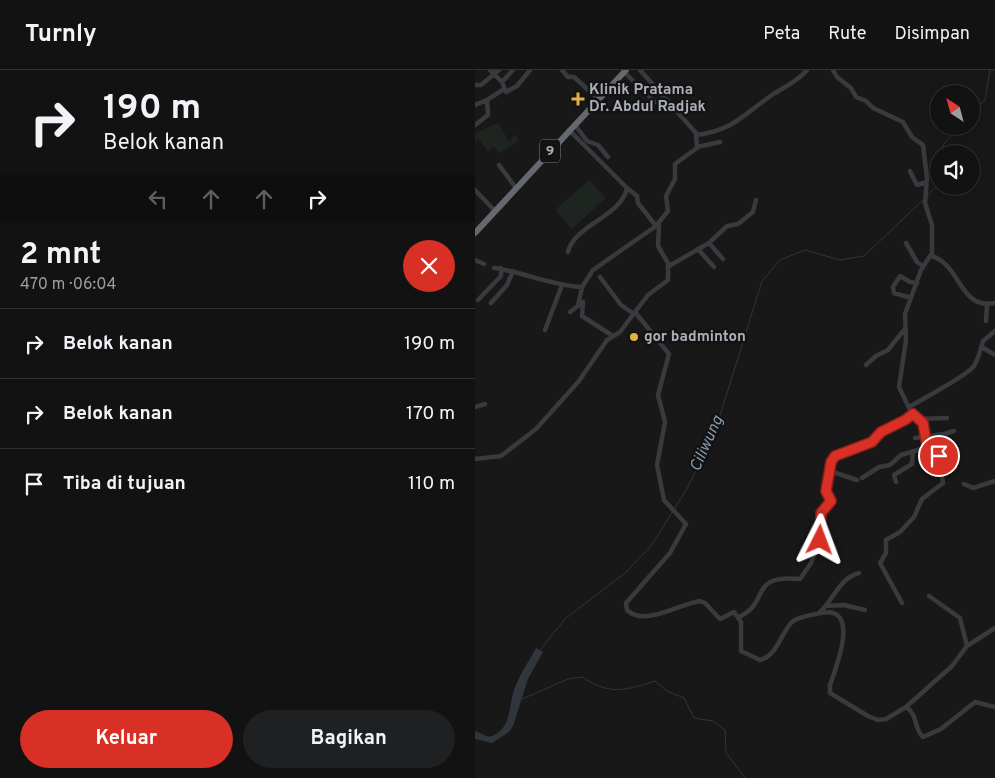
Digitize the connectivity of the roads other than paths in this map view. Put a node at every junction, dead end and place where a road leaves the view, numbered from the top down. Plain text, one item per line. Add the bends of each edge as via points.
1 (490, 70) edge
2 (499, 70) edge
3 (513, 70) edge
4 (562, 70) edge
5 (640, 70) edge
6 (807, 70) edge
7 (833, 70) edge
8 (528, 71) edge
9 (624, 71) edge
10 (495, 74) junction
11 (501, 82) junction
12 (477, 86) edge
13 (504, 88) junction
14 (598, 99) junction
15 (487, 100) junction
16 (655, 102) dead end
17 (475, 105) edge
18 (574, 124) junction
19 (475, 125) edge
20 (569, 130) junction
21 (697, 135) junction
22 (720, 142) dead end
23 (697, 147) junction
24 (608, 157) dead end
25 (499, 165) dead end
26 (910, 171) dead end
27 (927, 182) junction
28 (516, 188) junction
29 (627, 188) junction
30 (475, 190) edge
31 (756, 200) dead end
32 (495, 210) junction
33 (656, 226) junction
34 (475, 233) edge
35 (709, 243) junction
36 (906, 243) dead end
37 (698, 249) junction
38 (713, 249) junction
39 (568, 252) dead end
40 (705, 256) junction
41 (932, 256) junction
42 (723, 259) dead end
43 (475, 260) edge
44 (484, 264) dead end
45 (669, 266) junction
46 (923, 266) junction
47 (714, 267) dead end
48 (494, 268) dead end
49 (501, 268) junction
50 (513, 272) junction
51 (600, 278) dead end
52 (917, 283) junction
53 (562, 285) junction
54 (582, 287) junction
55 (911, 298) junction
56 (479, 300) dead end
57 (491, 302) dead end
58 (583, 302) dead end
59 (995, 303) edge
60 (987, 305) junction
61 (570, 312) dead end
62 (635, 313) junction
63 (986, 321) dead end
64 (545, 330) dead end
65 (904, 330) junction
66 (995, 331) edge
67 (613, 336) junction
68 (983, 347) junction
69 (995, 355) edge
70 (867, 365) dead end
71 (485, 404) dead end
72 (475, 407) edge
73 (909, 408) junction
74 (913, 414) junction
75 (947, 418) dead end
76 (920, 419) junction
77 (954, 431) dead end
78 (925, 436) junction
79 (915, 438) dead end
80 (928, 447) junction
81 (913, 451) junction
82 (475, 459) edge
83 (830, 471) junction
84 (995, 481) edge
85 (896, 482) dead end
86 (964, 484) dead end
87 (859, 573) dead end
88 (929, 596) dead end
89 (902, 603) dead end
90 (827, 606) junction
91 (865, 610) dead end
92 (818, 614) junction
93 (739, 617) junction
94 (995, 628) edge
95 (967, 646) junction
96 (906, 707) junction
97 (995, 707) edge

1 - 10 street
2 - 10 street
3 - 11 street
4 - 14 street
5 - 21 street
6 - 21 street via 733,126
7 - 27 street via 856,97 903,122 912,137 923,144
8 - 13 street via 514,89 506,92
9 - 14 highway, 9
9 - 16 street
10 - 11 street
10 - 12 street
11 - 13 street
13 - 15 street
14 - 18 highway, 9
15 - 17 street
15 - 19 street via 488,115
18 - 20 highway, 9
18 - 24 street via 587,141 598,145
20 - 28 highway, 9
20 - 29 street
21 - 23 street
22 - 23 street
23 - 33 street via 675,164 675,179 667,196 668,211
25 - 28 street
26 - 27 street via 917,185
27 - 41 street via 925,203 932,225
28 - 32 highway, 9
29 - 33 street via 637,196 638,203
29 - 39 street via 620,202 573,240
30 - 32 street
31 - 35 street via 753,212 738,224 727,226
32 - 34 highway, 9
33 - 45 street via 659,225 658,246
33 - 54 street via 593,270
35 - 37 street
35 - 38 street
36 - 46 street
37 - 40 street
37 - 45 street
38 - 40 street
38 - 42 street
40 - 47 street
41 - 46 street
41 - 60 street via 947,265 974,302
43 - 44 street
45 - 62 street via 667,280 648,295
46 - 52 street
48 - 49 street
49 - 50 street
49 - 56 street via 501,276
50 - 53 street
50 - 57 street via 507,286
51 - 62 street via 621,305
52 - 55 street
52 - 55 street via 900,276 893,287 894,292
53 - 54 street
53 - 64 street
54 - 61 street via 578,306
55 - 65 street
58 - 67 street via 582,316
59 - 60 street
60 - 63 street
62 - 67 street
62 - 93 street via 669,354 658,395 665,422 657,465 661,494 685,524 670,553 628,601 627,610 645,617 702,601 719,618 734,612
65 - 70 street via 888,350
65 - 73 street via 906,340 899,387
66 - 68 street via 983,341
67 - 82 street via 575,386 536,429 501,456
68 - 69 street
68 - 73 street via 972,368
71 - 72 street
73 - 74 street
74 - 76 street
74 - 83 street via 881,432 872,442 838,453 832,460
75 - 76 street
76 - 78 street
77 - 78 street
78 - 79 street
78 - 80 street
80 - 81 street
80 - 89 street via 938,453 943,485 922,499 914,517 900,532 886,540 886,553 880,562
81 - 83 street via 859,479
81 - 85 street via 912,464 894,475
83 - 93 street via 826,491 831,501 821,513 820,540 806,574 800,579 780,578 767,583 751,609
84 - 86 street via 973,488
87 - 90 street via 846,578
88 - 95 street via 960,618
90 - 91 street via 845,605
90 - 92 street
92 - 93 street via 794,621 772,653 760,660 741,651
92 - 96 street via 832,613 844,630 830,686 831,694 878,720
94 - 95 street
95 - 96 street via 951,666
96 - 97 street via 913,713 923,738 941,729 975,702

